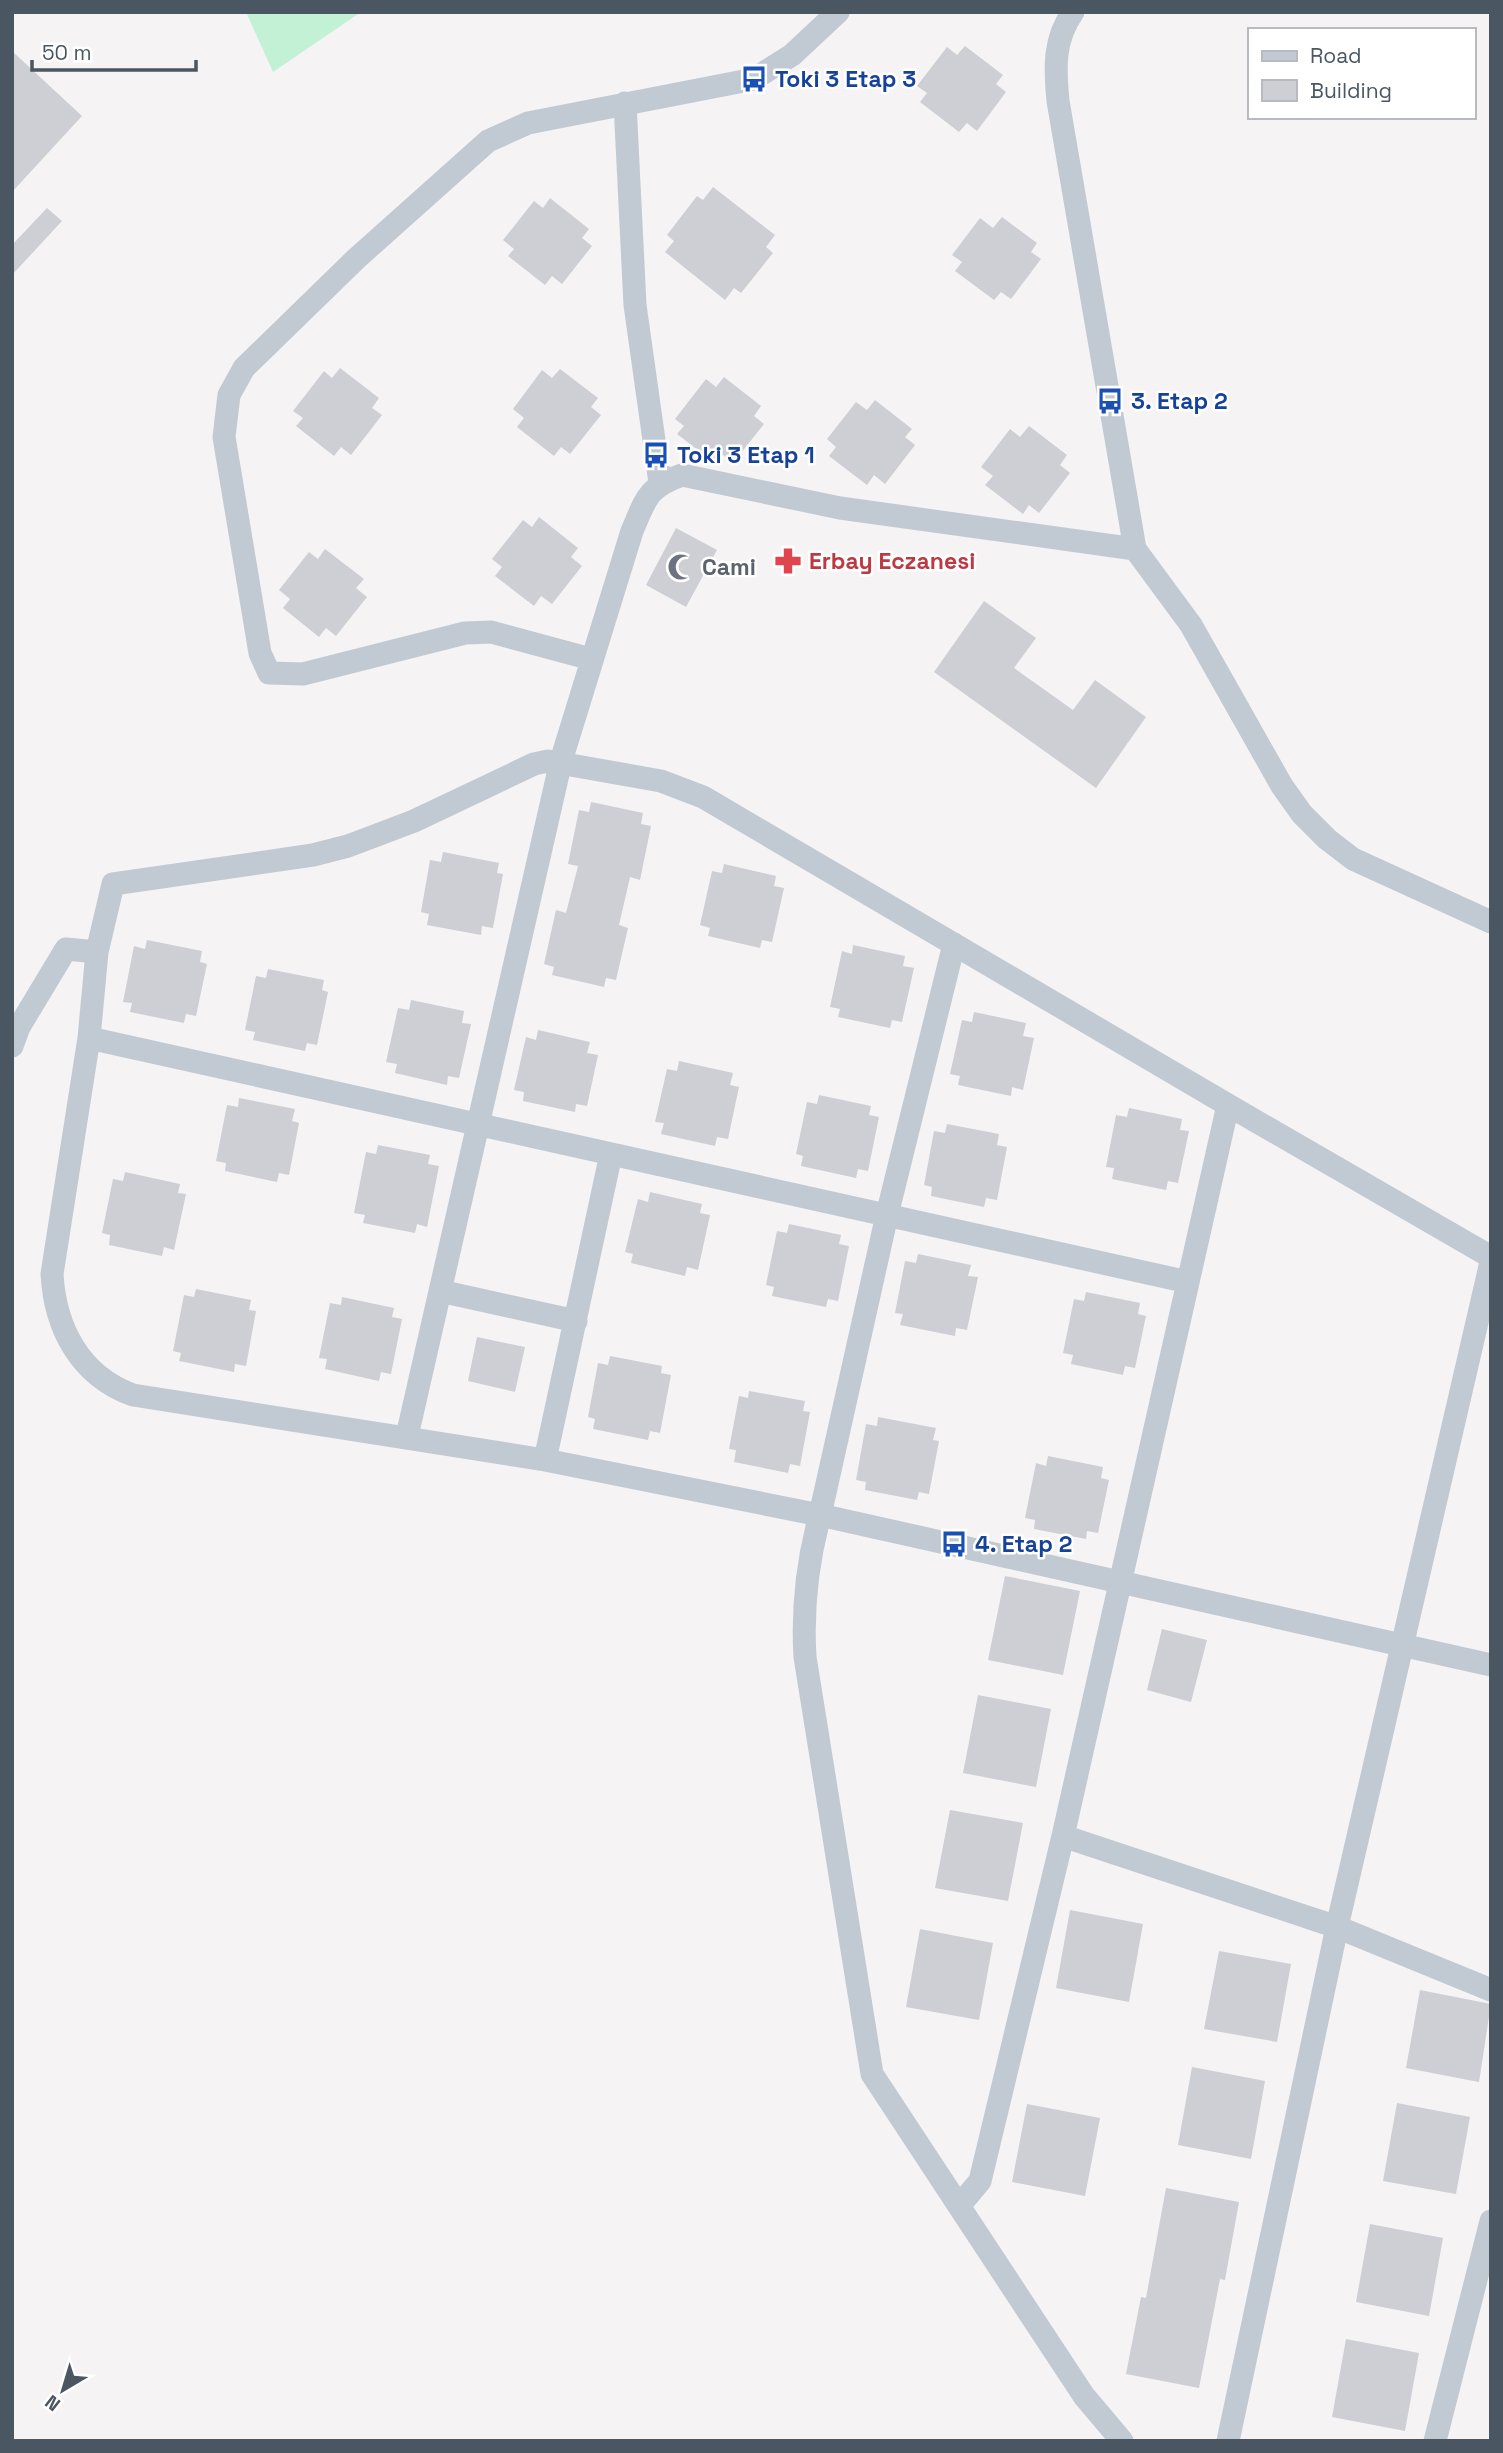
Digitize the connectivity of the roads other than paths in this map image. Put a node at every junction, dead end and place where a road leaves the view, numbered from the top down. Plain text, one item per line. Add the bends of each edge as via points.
1 (838, 12) edge
2 (1073, 12) edge
3 (625, 103) junction
4 (660, 483) junction
5 (1135, 549) junction
6 (591, 659) junction
7 (561, 761) junction
8 (1491, 922) edge
9 (954, 944) junction
10 (97, 952) junction
11 (89, 1038) junction
12 (12, 1046) edge
13 (1228, 1105) junction
14 (480, 1125) junction
15 (611, 1154) junction
16 (887, 1215) junction
17 (1491, 1259) edge
18 (1188, 1282) junction
19 (440, 1291) junction
20 (576, 1321) junction
21 (407, 1436) junction
22 (545, 1460) junction
23 (820, 1515) junction
24 (1121, 1582) junction
25 (1403, 1644) junction
26 (1491, 1665) edge
27 (1063, 1836) junction
28 (1337, 1927) junction
29 (1491, 1990) edge
30 (959, 2206) junction
31 (1491, 2221) edge
32 (1122, 2441) edge
33 (1228, 2441) edge
34 (1435, 2441) edge

1 - 3 street via 792,55 754,79
2 - 5 street via 1056,53 1058,101
3 - 4 street via 635,305
3 - 6 street via 528,123 488,141 357,258 244,368 229,395 224,437 260,653 269,673 303,674 465,633 491,632
4 - 5 street via 682,475 840,508
4 - 6 street via 645,500 632,531
5 - 8 street via 1191,625 1302,814 1353,859
6 - 7 street
7 - 9 street via 661,781 703,797
7 - 10 street via 534,764 414,821 348,846 113,884
7 - 14 street
9 - 13 street
9 - 16 street
10 - 11 street
10 - 12 street via 66,948
11 - 14 street
11 - 21 street via 52,1275 53,1301 73,1350 92,1372 133,1395
13 - 17 street
13 - 18 street
14 - 15 street
14 - 19 street
15 - 16 street
15 - 20 street
16 - 18 street
16 - 23 street
17 - 25 street
18 - 24 street
19 - 20 street
19 - 21 street
20 - 22 street
21 - 22 street
22 - 23 street
23 - 24 street
23 - 30 street via 810,1551 803,1612 805,1657 872,2074
24 - 25 street
24 - 27 street
25 - 26 street
25 - 28 street
27 - 28 street
27 - 30 street via 979,2181
28 - 29 street
28 - 33 street
30 - 32 street via 1084,2396
31 - 34 street

